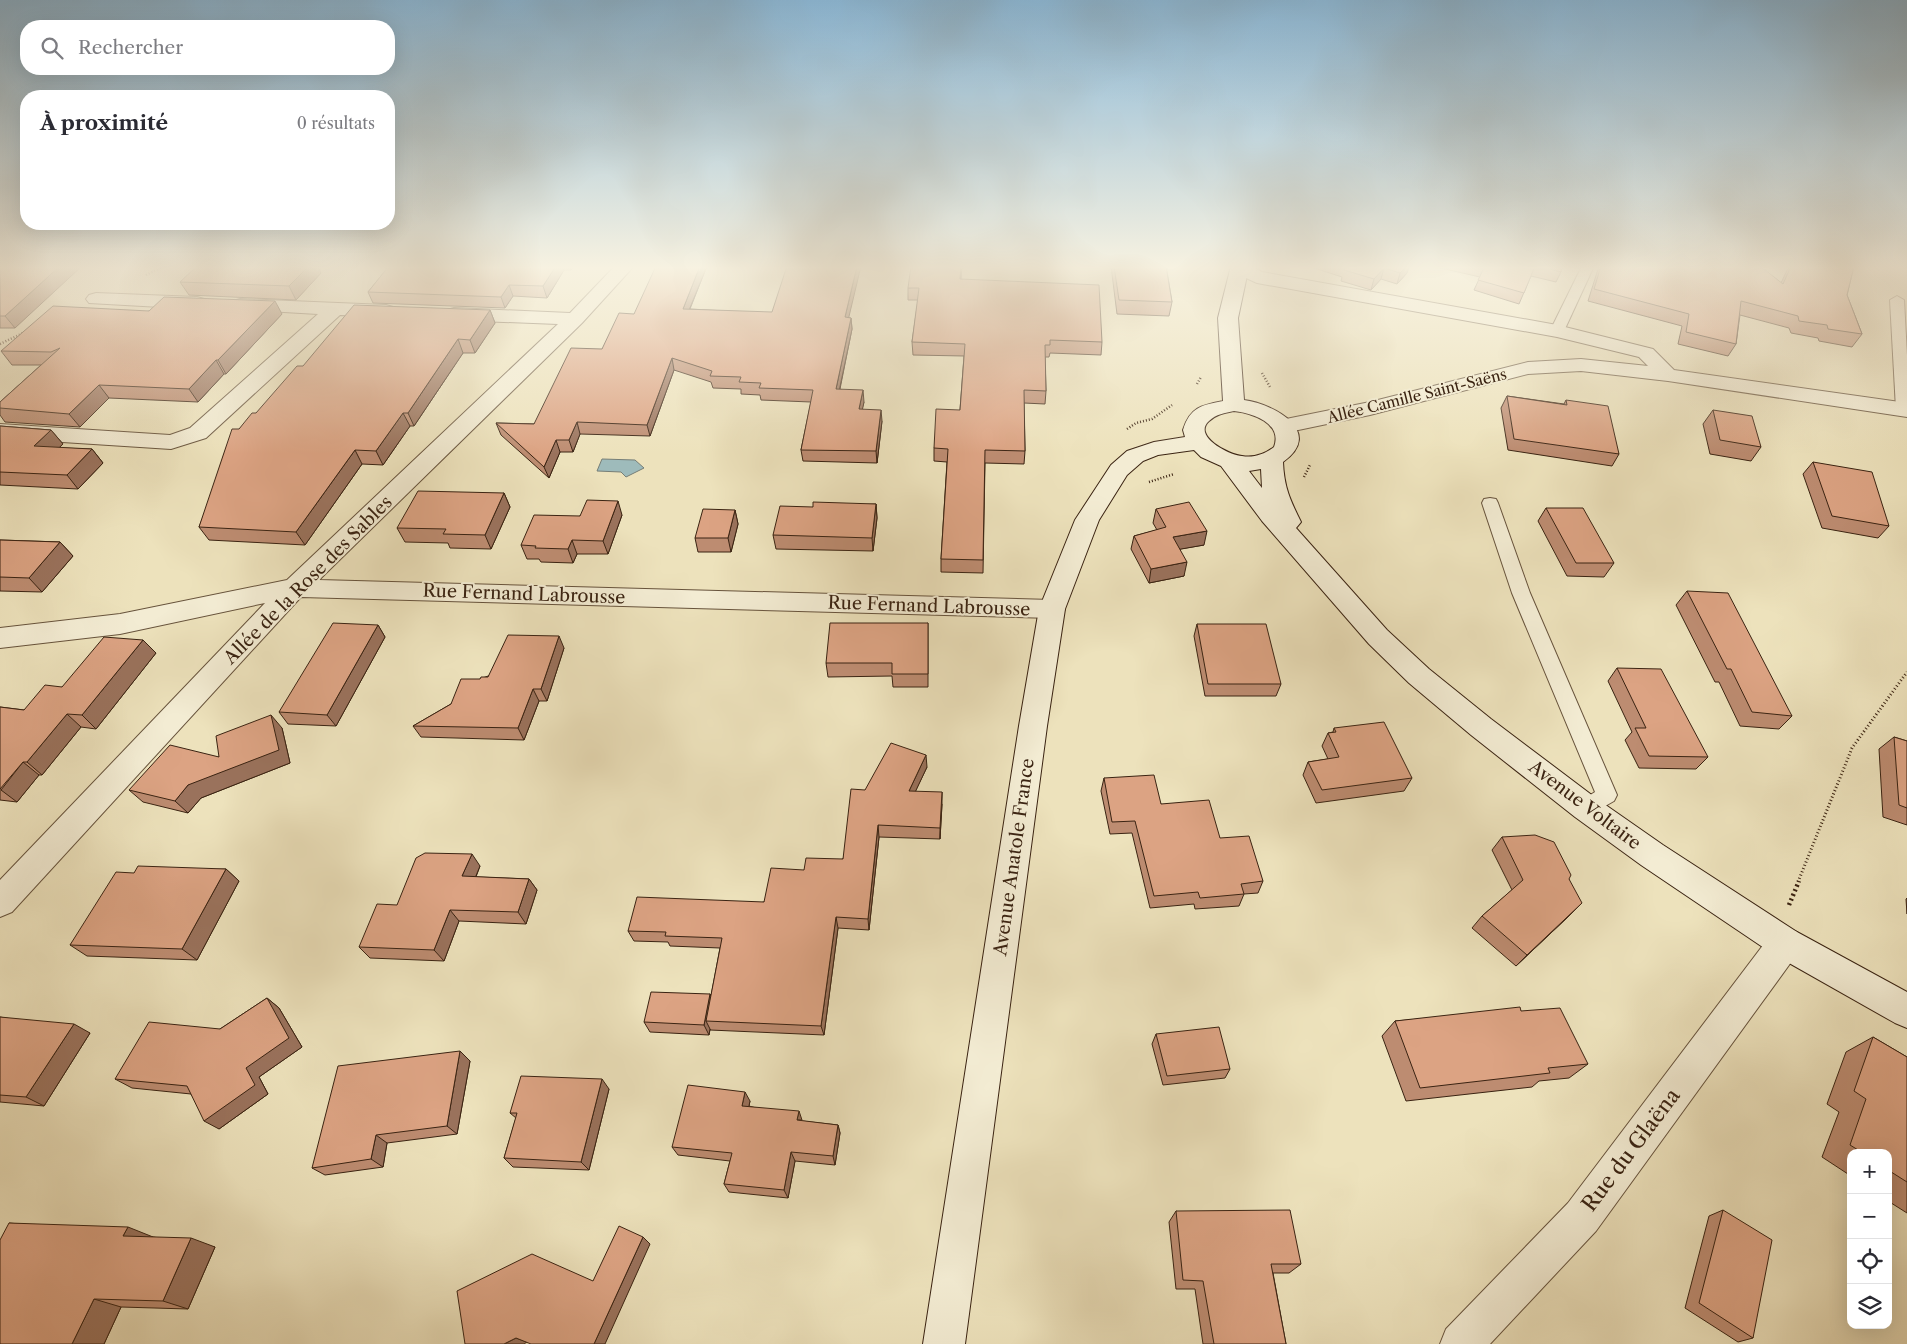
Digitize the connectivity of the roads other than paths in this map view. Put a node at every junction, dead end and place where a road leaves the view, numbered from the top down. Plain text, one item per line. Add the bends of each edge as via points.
1 (313, 329) edge
2 (564, 329) edge
3 (1229, 329) edge
4 (1544, 329) edge
5 (1899, 329) edge
6 (1556, 331) joint
7 (1668, 375) junction
8 (1234, 405) junction
9 (1905, 410) edge
10 (1284, 426) junction
11 (0, 431) edge
12 (1197, 442) junction
13 (1272, 460) junction
14 (1229, 461) junction
15 (1490, 503) dead end
16 (1302, 548) junction
17 (295, 588) junction
18 (1052, 609) junction
19 (0, 638) edge
20 (1586, 808) junction
21 (0, 902) edge
22 (1785, 943) junction
23 (1907, 1011) edge
24 (944, 1344) edge
25 (1461, 1344) edge

1 - 11 street via 198,433 171,442
2 - 17 street, Allée de la Rose des Sables
3 - 8 street
4 - 6 street
5 - 9 lane
6 - 7 street via 1646,353
7 - 9 street, Allée Camille Saint-Saëns
7 - 10 street, Allée Camille Saint-Saëns via 1581,366 1528,368
8 - 10 street via 1263,411
8 - 12 street via 1214,408 1199,416 1193,433
10 - 13 street via 1289,436 1288,445
12 - 14 street
12 - 18 street, Avenue Anatole France via 1154,449 1135,456 1119,470 1087,520
13 - 14 street via 1244,464
13 - 16 street, Avenue Voltaire via 1275,493
14 - 16 street, Avenue Voltaire via 1270,515
15 - 20 lane via 1521,593 1608,796
16 - 20 street, Avenue Voltaire via 1378,637 1419,676
17 - 18 street, Rue Fernand Labrousse
17 - 19 street, Rue Fernand Labrousse via 120,624
17 - 21 street, Allée de la Rose des Sables
18 - 24 street, Avenue Anatole France
20 - 22 street, Avenue Voltaire
22 - 23 street, Avenue Voltaire
22 - 25 street, Rue du Glaëna via 1582,1217

